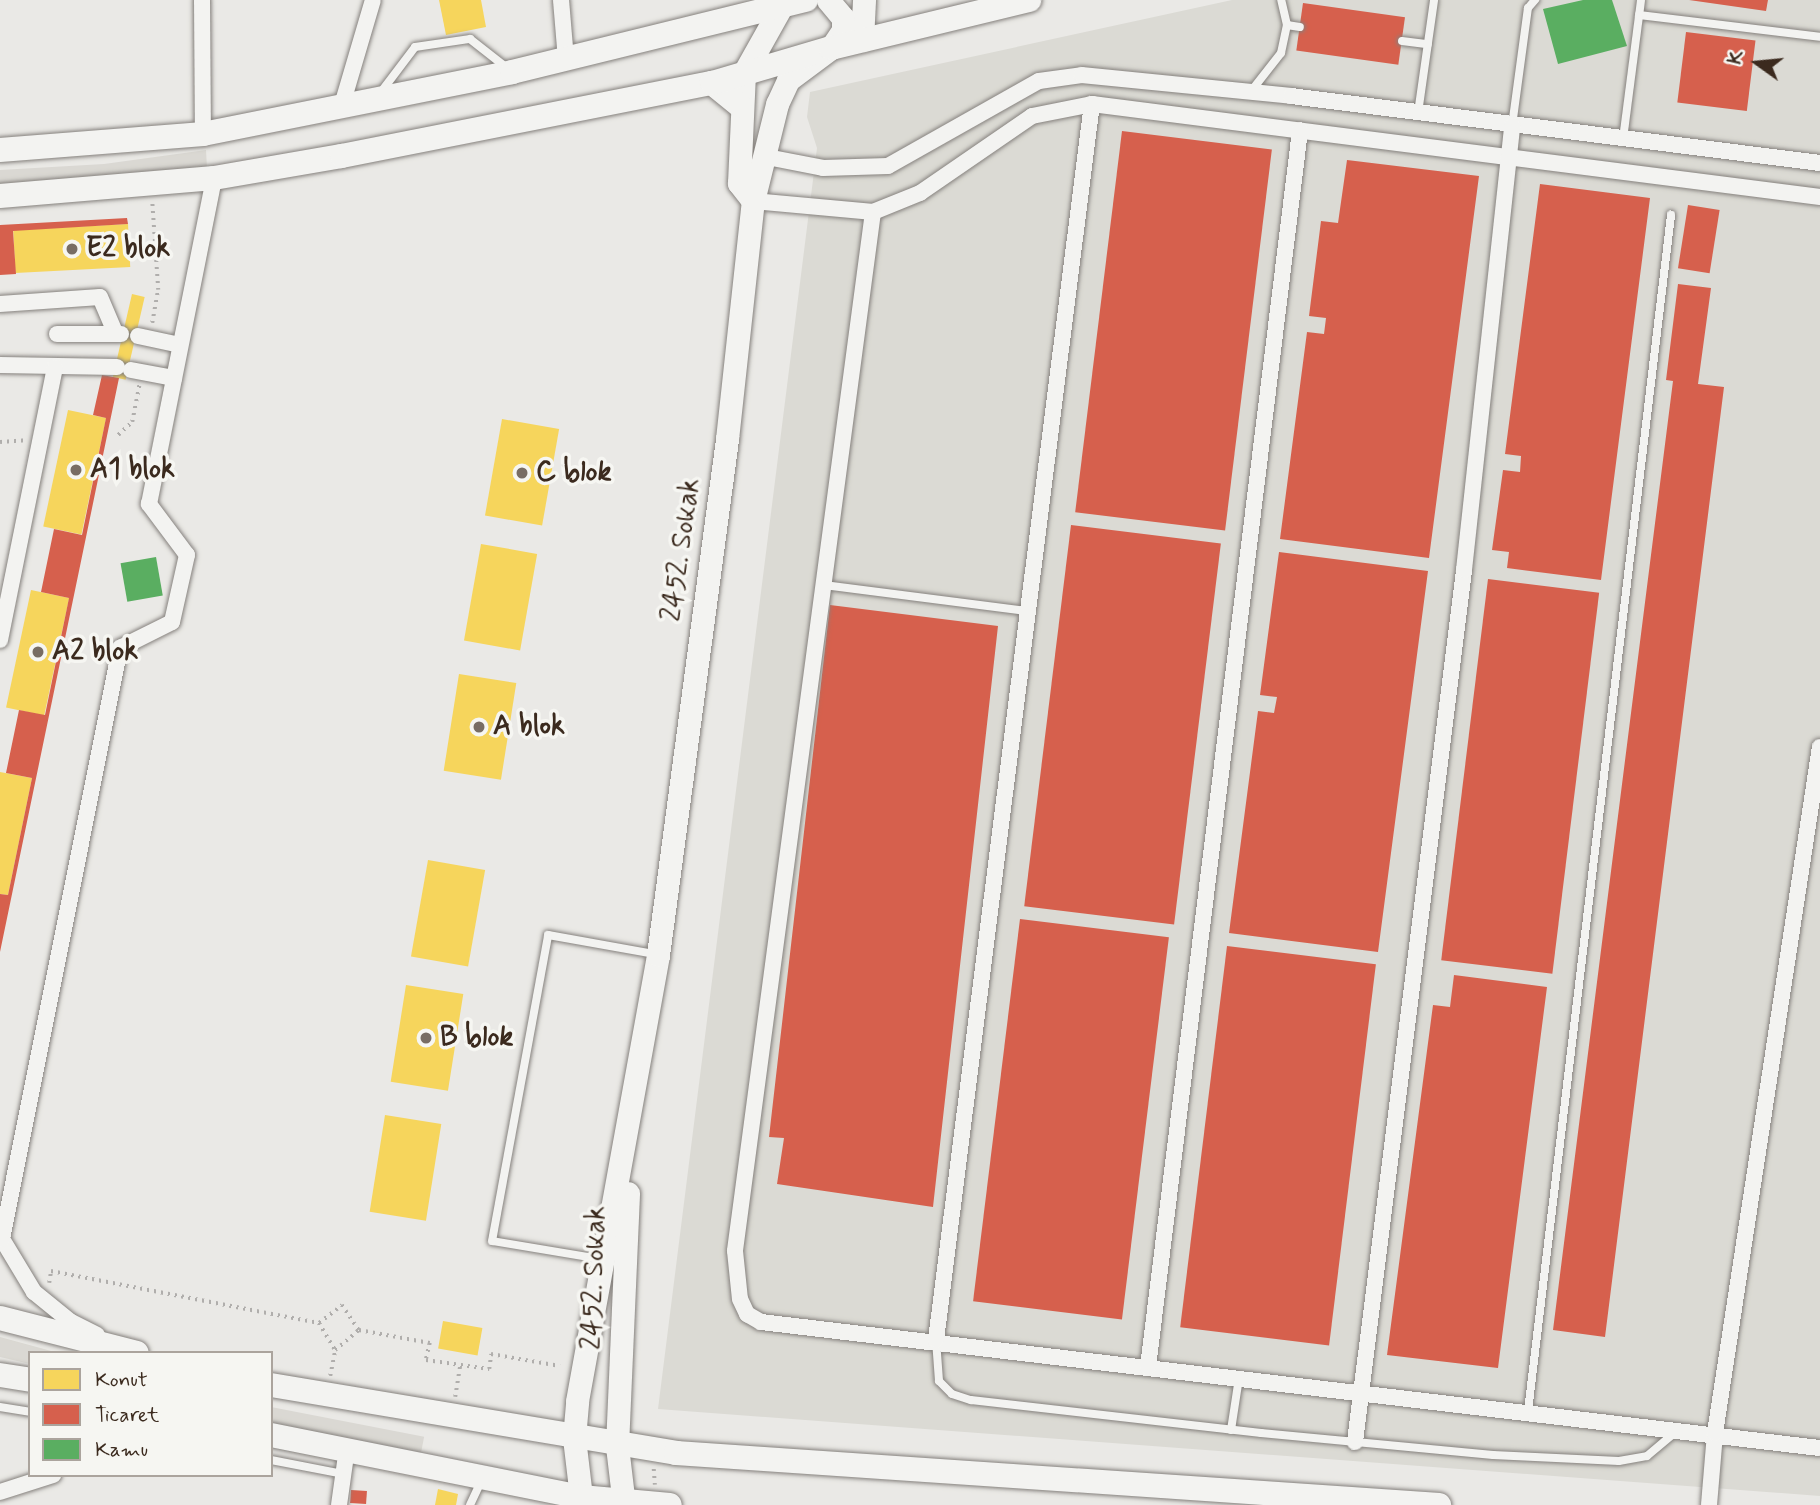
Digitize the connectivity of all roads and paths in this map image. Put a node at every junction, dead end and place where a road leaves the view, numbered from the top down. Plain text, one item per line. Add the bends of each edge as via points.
1 (202, 0) edge
2 (373, 0) edge
3 (561, 0) edge
4 (806, 0) edge
5 (828, 0) edge
6 (864, 0) edge
7 (1029, 0) edge
8 (1281, 0) edge
9 (1434, 0) edge
10 (1535, 0) edge
11 (1641, 0) edge
12 (781, 7) junction
13 (1639, 15) junction
14 (1287, 25) junction
15 (1300, 27) dead end
16 (1820, 37) edge
17 (862, 40) junction
18 (1402, 41) dead end
19 (1427, 44) junction
20 (831, 48) junction
21 (566, 59) junction
22 (512, 72) junction
23 (744, 73) junction
24 (712, 83) junction
25 (1251, 92) junction
26 (376, 99) junction
27 (1092, 104) junction
28 (342, 106) junction
29 (740, 106) junction
30 (1418, 113) junction
31 (1512, 126) junction
32 (1300, 130) junction
33 (203, 134) junction
34 (1622, 140) junction
35 (0, 150) edge
36 (1510, 156) junction
37 (767, 157) junction
38 (1820, 163) edge
39 (214, 178) junction
40 (151, 196) dead end
41 (0, 197) edge
42 (1820, 197) edge
43 (753, 201) junction
44 (873, 212) junction
45 (1671, 215) dead end
46 (0, 304) edge
47 (57, 334) dead end
48 (131, 335) junction
49 (180, 345) junction
50 (0, 365) edge
51 (55, 368) junction
52 (130, 369) junction
53 (174, 378) junction
54 (118, 435) dead end
55 (40, 439) junction
56 (0, 442) edge
57 (824, 585) junction
58 (1028, 611) junction
59 (1, 629) edge
60 (1820, 747) edge
61 (658, 955) junction
62 (631, 1113) junction
63 (1, 1239) edge
64 (604, 1259) junction
65 (48, 1289) dead end
66 (0, 1318) edge
67 (319, 1323) junction
68 (359, 1330) junction
69 (936, 1340) junction
70 (335, 1350) junction
71 (129, 1351) edge
72 (131, 1351) edge
73 (460, 1364) junction
74 (560, 1366) dead end
75 (1148, 1367) junction
76 (0, 1375) edge
77 (1239, 1377) junction
78 (28, 1380) edge
79 (329, 1380) dead end
80 (273, 1385) edge
81 (1361, 1391) junction
82 (454, 1402) dead end
83 (0, 1406) edge
84 (1528, 1411) junction
85 (28, 1412) edge
86 (1679, 1429) junction
87 (1230, 1430) junction
88 (1715, 1433) junction
89 (273, 1434) edge
90 (573, 1438) junction
91 (1355, 1442) junction
92 (617, 1446) junction
93 (347, 1448) junction
94 (1820, 1448) edge
95 (273, 1460) edge
96 (343, 1474) junction
97 (484, 1475) junction
98 (47, 1477) edge
99 (0, 1492) edge
100 (0, 1497) edge
101 (582, 1501) edge
102 (624, 1503) edge
103 (3, 1505) edge
104 (339, 1505) edge
105 (470, 1505) edge
106 (529, 1505) edge
107 (670, 1505) edge
108 (1439, 1505) edge
109 (1709, 1505) edge

1 - 33 street
2 - 28 street
3 - 21 street
4 - 12 main road
5 - 20 main road via 843,18 843,30
6 - 17 main road
7 - 17 main road
8 - 14 lane
9 - 19 lane
10 - 31 lane via 1528,8
11 - 13 lane
12 - 21 main road
12 - 23 main road
13 - 16 lane
13 - 34 lane
14 - 15 lane
14 - 25 lane via 1281,53
17 - 20 main road
18 - 19 lane
19 - 30 lane
20 - 23 main road
20 - 37 main road, 2452. Sokak via 788,80 777,104
21 - 22 main road
22 - 26 main road
22 - 26 lane via 470,39 415,47
23 - 24 main road
23 - 29 main road
24 - 29 main road
24 - 39 main road
25 - 30 street
25 - 37 street via 1082,75 1039,81 888,166 823,168
26 - 28 main road
27 - 32 street
27 - 44 street via 1032,116 920,193
27 - 58 street
28 - 33 main road
29 - 43 main road via 738,183
30 - 31 street
31 - 34 street
31 - 36 street
32 - 36 street
32 - 75 street
33 - 35 main road
34 - 38 street
36 - 42 street
36 - 81 street via 1464,570
37 - 43 main road, 2452. Sokak
39 - 41 main road
39 - 49 street
40 - 48 path via 158,290
43 - 44 street
43 - 61 main road, 2452. Sokak via 727,439
44 - 57 street
45 - 84 lane
46 - 48 street via 100,297
47 - 48 street
48 - 49 street
49 - 53 street
50 - 51 street
51 - 52 street
51 - 55 street
52 - 53 street
52 - 54 path via 132,422
53 - 63 street via 149,504 187,555 172,622 120,648
55 - 56 path
55 - 59 street
57 - 58 lane
57 - 69 street via 735,1251 740,1299 747,1314 761,1322
58 - 69 street
60 - 88 street
61 - 62 main road, 2452. Sokak
61 - 64 lane via 548,935 492,1241
62 - 64 main road, 2452. Sokak
62 - 92 main road, 2452. Sokak
63 - 72 street via 34,1292 71,1322
64 - 90 main road, 2452. Sokak
65 - 67 path via 51,1271
66 - 71 main road
67 - 68 path via 342,1304
67 - 70 path
68 - 70 path
68 - 73 path via 430,1343 426,1360
69 - 75 street
69 - 87 lane via 935,1373 944,1388 961,1398
70 - 79 path
73 - 74 path via 489,1369 491,1354
73 - 82 path
75 - 77 street
76 - 78 main road
77 - 81 street
77 - 87 lane
80 - 90 main road
81 - 84 street
81 - 91 street
83 - 85 lane
84 - 86 street
86 - 88 street
86 - 91 lane via 1647,1456 1619,1461
87 - 91 lane
88 - 94 street
88 - 109 street
89 - 93 main road
90 - 92 main road
90 - 101 main road, 2452. Sokak
92 - 102 main road, 2452. Sokak
92 - 108 main road
93 - 96 street
93 - 97 main road
95 - 96 lane
96 - 104 street
97 - 101 main road
97 - 105 lane
97 - 106 main road
98 - 99 street
100 - 103 street
101 - 102 main road
102 - 107 main road

